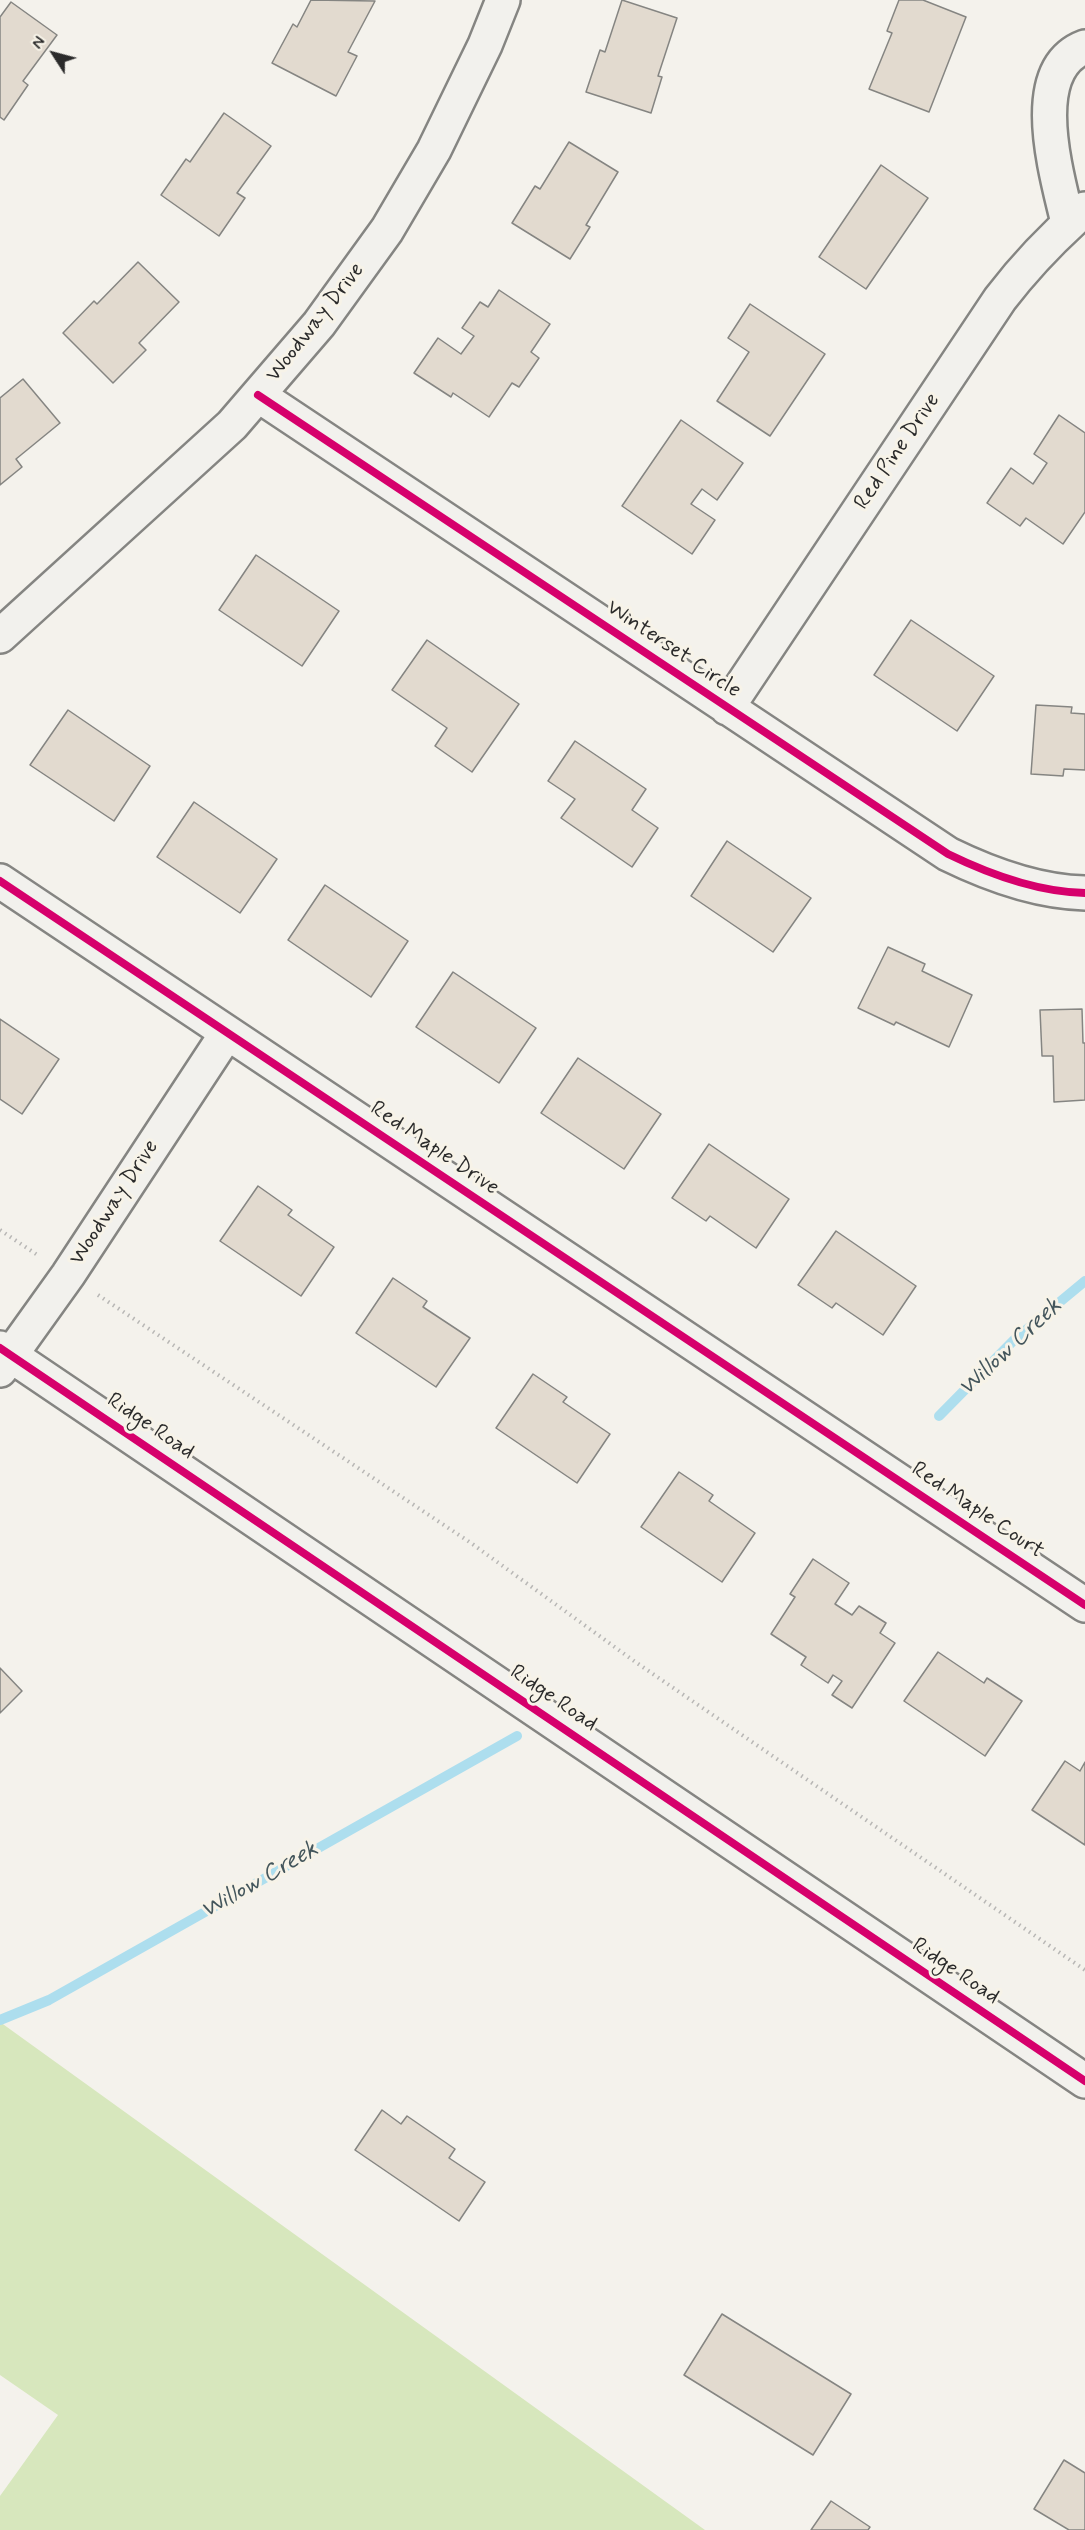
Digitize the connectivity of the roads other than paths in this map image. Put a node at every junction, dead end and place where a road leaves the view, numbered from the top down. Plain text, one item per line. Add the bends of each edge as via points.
1 (503, 0) edge
2 (1085, 47) edge
3 (1077, 216) edge
4 (258, 395) junction
5 (0, 636) edge
6 (727, 708) junction
7 (0, 881) edge
8 (1085, 893) edge
9 (227, 1033) junction
10 (3, 1357) edge
11 (848, 1447) joint
12 (1085, 1605) edge
13 (1085, 2081) edge

1 - 4 street, Woodway Drive via 434,150 387,230 319,324
2 - 3 street via 1075,51 1060,68 1052,89 1050,117 1052,149
3 - 6 street, Red Pine Drive via 1025,266 1000,299
4 - 5 street, Woodway Drive via 232,425
4 - 6 street, Winterset Circle
6 - 8 street, Winterset Circle via 948,854 1012,881
7 - 9 street, Red Maple Drive
9 - 10 street, Woodway Drive via 68,1275
9 - 11 street, Red Maple Drive
10 - 13 street, Ridge Road
11 - 12 street, Red Maple Court

